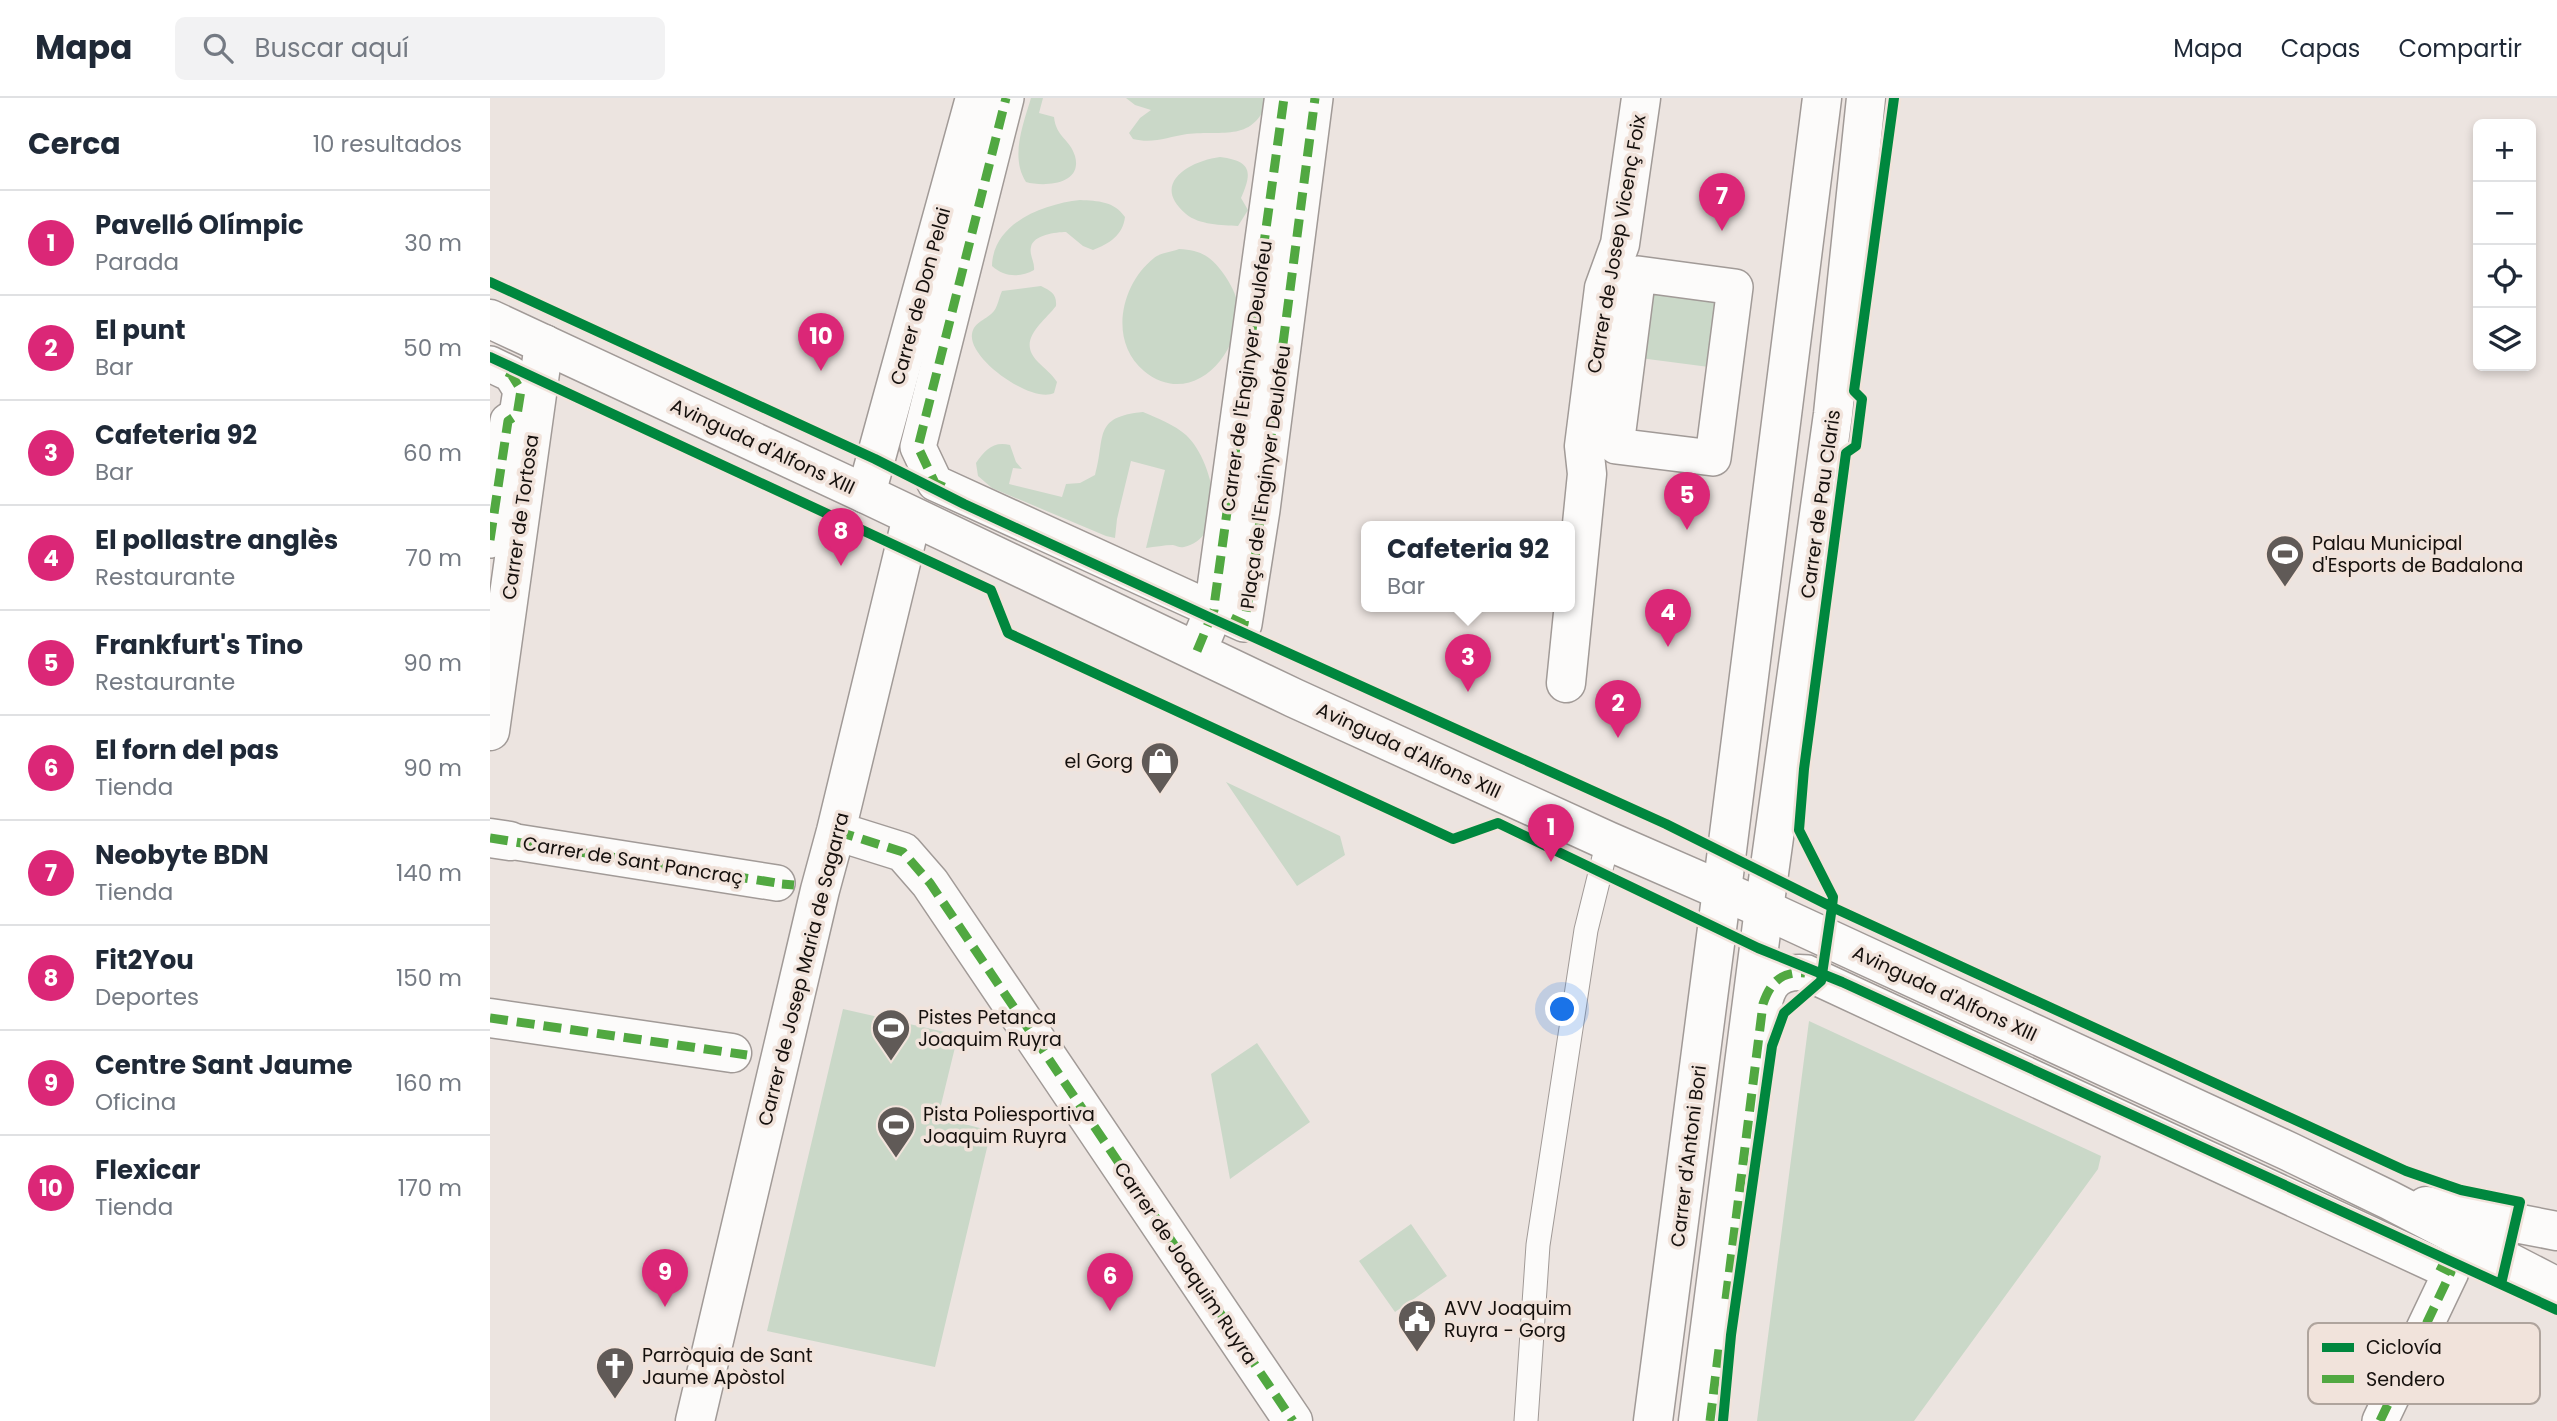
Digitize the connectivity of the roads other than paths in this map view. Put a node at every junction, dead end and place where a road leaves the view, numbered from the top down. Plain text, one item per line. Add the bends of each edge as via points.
1 (975, 98) edge
2 (1006, 98) edge
3 (1284, 98) edge
4 (1315, 98) edge
5 (1641, 98) edge
6 (1822, 98) edge
7 (1866, 98) edge
8 (1638, 274) joint
9 (490, 319) edge
10 (544, 344) junction
11 (490, 364) edge
12 (504, 484) edge
13 (866, 494) junction
14 (912, 517) junction
15 (490, 540) edge
16 (1575, 593) edge
17 (1214, 610) junction
18 (1573, 612) edge
19 (1197, 651) junction
20 (1566, 683) dead end
21 (490, 731) edge
22 (836, 831) junction
23 (500, 839) edge
24 (1608, 841) junction
25 (784, 884) dead end
26 (1722, 891) junction
27 (1763, 909) junction
28 (490, 1017) edge
29 (747, 1055) dead end
30 (2389, 1200) junction
31 (2557, 1231) edge
32 (2557, 1287) edge
33 (2427, 1323) edge
34 (2388, 1404) edge
35 (695, 1421) edge
36 (1293, 1421) edge
37 (1527, 1421) edge
38 (1653, 1421) edge
39 (1698, 1421) edge
40 (1710, 1421) edge
41 (2380, 1421) edge

1 - 13 street, Carrer de Don Pelai
2 - 17 street, Plaça de l'Enginyer Deulofeu via 918,447 935,483
3 - 17 street, Carrer de l'Enginyer Deulofeu
4 - 17 street, Plaça de l'Enginyer Deulofeu via 1244,624
5 - 16 street, Carrer de Josep Vicenç Foix via 1620,244 1604,288 1584,446 1587,474
6 - 26 street
7 - 27 street, Carrer de Pau Claris via 1833,414
8 - 8 street via 1735,287 1713,458 1616,446
9 - 10 street, Avinguda d'Alfons XIII
10 - 12 street, Carrer de Tortosa
10 - 13 street, Avinguda d'Alfons XIII
11 - 12 street via 511,374 521,390 517,415 508,421
12 - 15 street
12 - 21 street, Carrer de Tortosa
13 - 14 street, Avinguda d'Alfons XIII
14 - 19 street, Avinguda d'Alfons XIII
14 - 22 street, Carrer de Josep Maria de Sagarra
17 - 19 street, Carrer de l'Enginyer Deulofeu
18 - 20 street, Carrer de Josep Vicenç Foix
19 - 24 street, Avinguda d'Alfons XIII
22 - 35 street, Carrer de Josep Maria de Sagarra
22 - 36 street, Carrer de Joaquim Ruyra via 903,852 930,883
23 - 25 street, Carrer de Sant Pancraç
24 - 26 street, Avinguda d'Alfons XIII
24 - 37 lane via 1586,930 1538,1245
26 - 27 street, Avinguda d'Alfons XIII
26 - 38 street, Carrer d'Antoni Bori
27 - 30 street, Avinguda d'Alfons XIII
27 - 39 street
28 - 29 street
30 - 31 street
30 - 32 street, Avinguda d'Alfons XIII
33 - 40 street via 2451,1272 1807,973 1793,972 1777,978 1763,1004
34 - 41 street

